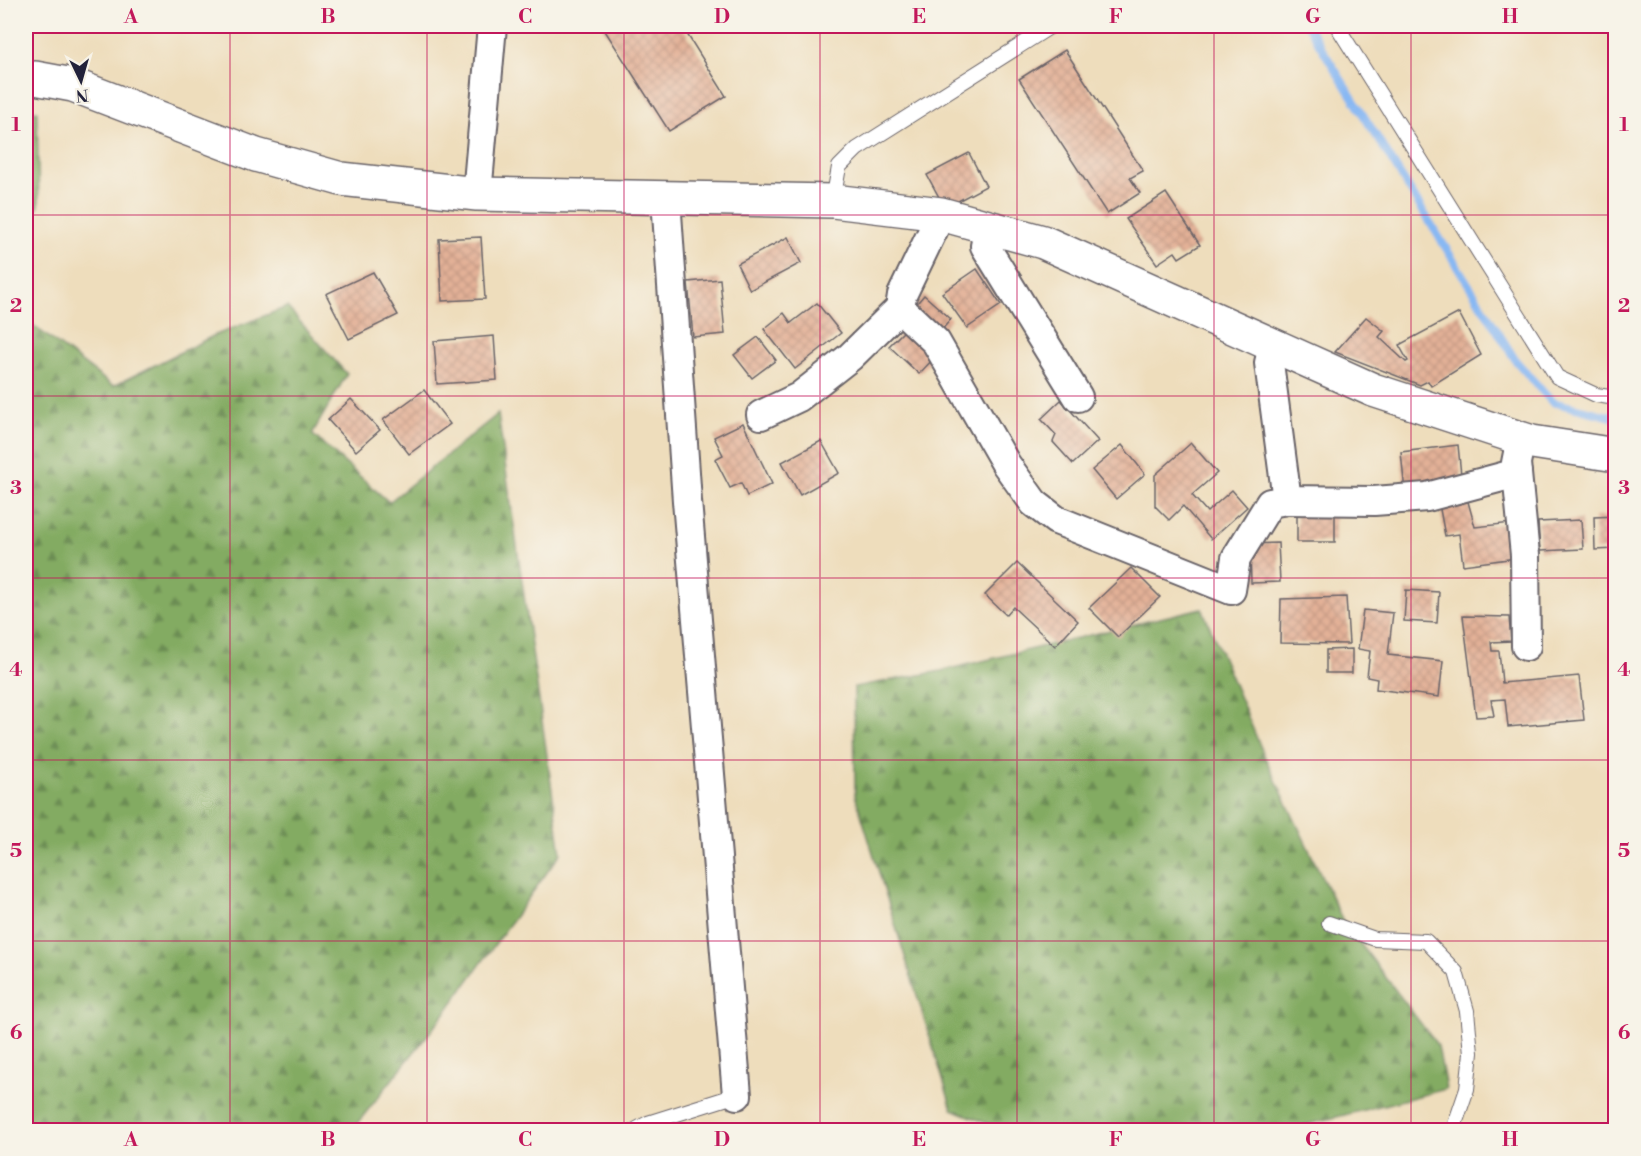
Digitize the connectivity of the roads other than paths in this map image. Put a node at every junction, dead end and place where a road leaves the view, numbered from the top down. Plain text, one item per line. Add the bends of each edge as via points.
1 (492, 26) edge
2 (1051, 26) edge
3 (1337, 26) edge
4 (26, 80) edge
5 (477, 194) junction
6 (666, 199) junction
7 (833, 201) junction
8 (941, 214) junction
9 (990, 226) junction
10 (900, 308) junction
11 (1273, 346) junction
12 (1078, 397) dead end
13 (1616, 398) edge
14 (761, 415) dead end
15 (1520, 438) junction
16 (1616, 455) edge
17 (1517, 473) junction
18 (1287, 500) junction
19 (1526, 646) dead end
20 (1329, 923) dead end
21 (737, 1095) joint
22 (635, 1131) edge
23 (1453, 1131) edge

1 - 5 street
2 - 7 lane via 858,148 839,167
3 - 13 lane via 1557,376 1596,395
4 - 5 street via 73,85 256,155 341,179
5 - 6 street
6 - 7 street
6 - 21 street
7 - 8 street
8 - 9 street
8 - 10 street via 902,295
9 - 11 street via 1043,242
9 - 12 street via 985,246
10 - 14 street via 850,357 799,397
10 - 18 street via 936,342 1006,464 1034,503 1056,520 1231,590 1236,558 1270,503
11 - 15 street via 1373,390
11 - 18 street via 1269,363
15 - 16 street
15 - 17 street
17 - 18 street via 1426,497
17 - 19 street via 1525,555
20 - 23 lane via 1375,939 1426,941 1456,972 1467,1011 1471,1053 1467,1089
21 - 22 lane via 648,1123

